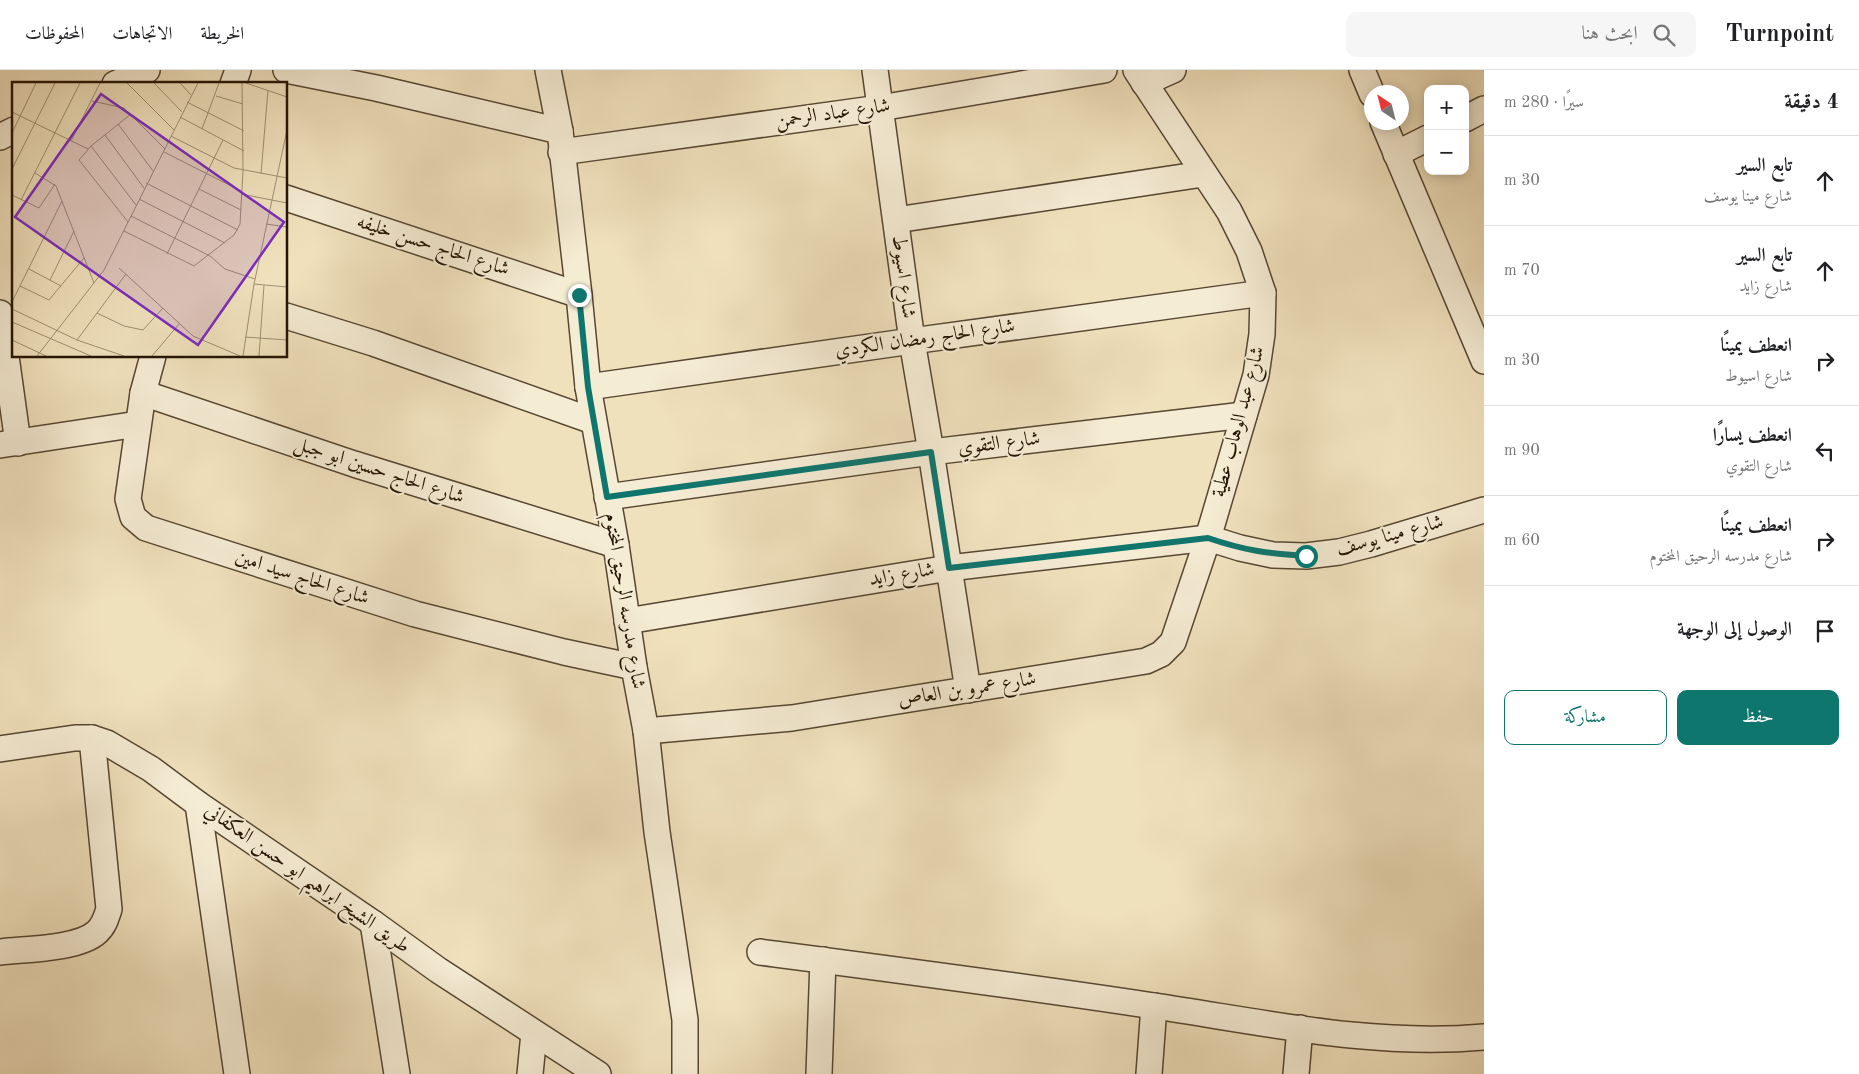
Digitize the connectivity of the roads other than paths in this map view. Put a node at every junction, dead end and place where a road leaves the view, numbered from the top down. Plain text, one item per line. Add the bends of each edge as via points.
1 (147, 70) edge
2 (238, 70) edge
3 (286, 70) edge
4 (548, 70) edge
5 (875, 70) edge
6 (1104, 70) edge
7 (1173, 70) edge
8 (1362, 70) edge
9 (1140, 76) edge
10 (120, 82) edge
11 (234, 82) edge
12 (1368, 85) edge
13 (880, 108) junction
14 (1484, 109) edge
15 (1469, 117) edge
16 (1386, 130) edge
17 (12, 131) edge
18 (0, 137) edge
19 (1424, 140) edge
20 (561, 142) junction
21 (1396, 154) junction
22 (1203, 174) junction
23 (288, 199) edge
24 (896, 220) junction
25 (1263, 293) junction
26 (579, 295) junction
27 (0, 313) edge
28 (288, 317) edge
29 (912, 341) junction
30 (152, 358) edge
31 (1484, 361) edge
32 (588, 387) junction
33 (143, 393) junction
34 (1244, 415) junction
35 (593, 421) junction
36 (138, 424) junction
37 (9, 444) edge
38 (931, 452) junction
39 (607, 497) junction
40 (1484, 510) edge
41 (1208, 538) junction
42 (616, 545) junction
43 (949, 568) junction
44 (627, 621) junction
45 (634, 667) junction
46 (968, 690) junction
47 (646, 731) junction
48 (92, 738) junction
49 (0, 749) edge
50 (198, 804) junction
51 (373, 923) junction
52 (0, 952) edge
53 (760, 952) dead end
54 (823, 960) junction
55 (1154, 1006) junction
56 (1300, 1028) junction
57 (534, 1033) junction
58 (1484, 1037) edge
59 (237, 1074) edge
60 (397, 1074) edge
61 (530, 1074) edge
62 (598, 1074) edge
63 (685, 1074) edge
64 (819, 1074) edge
65 (1149, 1074) edge
66 (1296, 1074) edge

1 - 10 street
2 - 11 street
3 - 20 street via 376,88
4 - 20 street, شارع مدرسه الرحيق المختوم
5 - 13 street, شارع اسيوط
6 - 13 street, شارع عباد الرحمن
7 - 9 street
8 - 12 street
9 - 22 street, شارع عبد الوهاب عطية
13 - 20 street, شارع عباد الرحمن
13 - 24 street, شارع اسيوط
14 - 15 street
16 - 21 street
17 - 18 street
19 - 21 street
20 - 26 street, شارع مدرسه الرحيق المختوم
21 - 31 street
22 - 24 street
22 - 25 street, شارع عبد الوهاب عطية via 1229,211 1249,251
23 - 26 street, شارع الحاج حسن خليفه
24 - 29 street, شارع اسيوط
25 - 29 street, شارع الحاج رمضان الكردي
25 - 34 street, شارع عبد الوهاب عطية via 1256,375
26 - 32 street, شارع مدرسه الرحيق المختوم
27 - 37 street
28 - 35 street via 373,343
29 - 32 street, شارع الحاج رمضان الكردي
29 - 38 street, شارع اسيوط
30 - 33 street, شارع الحاج سيد امين
32 - 35 street, شارع مدرسه الرحيق المختوم
33 - 36 street, شارع الحاج سيد امين
33 - 42 street, شارع الحاج حسين ابو جبل via 354,464
34 - 38 street, شارع التقوي
34 - 41 street, شارع عبد الوهاب عطية
35 - 39 street, شارع مدرسه الرحيق المختوم
36 - 37 street
36 - 45 street, شارع الحاج سيد امين via 128,499 133,517 146,528 415,614
38 - 39 street, شارع التقوي
38 - 43 street, شارع اسيوط
39 - 42 street, شارع مدرسه الرحيق المختوم
40 - 41 street, شارع مينا يوسف via 1371,544 1306,556 1240,548
41 - 43 street, شارع زايد
41 - 46 street, شارع عمرو بن العاص via 1173,642 1161,654 1146,661
42 - 44 street, شارع مدرسه الرحيق المختوم
43 - 44 street, شارع زايد
43 - 46 street, شارع اسيوط
44 - 45 street, شارع مدرسه الرحيق المختوم
45 - 47 street, شارع مدرسه الرحيق المختوم
46 - 47 street, شارع عمرو بن العاص via 792,718
47 - 63 street, شارع مدرسه الرحيق المختوم via 684,1020
48 - 49 street, طريق الشيخ ابراهيم ابو حسن العكفاني
48 - 50 street, طريق الشيخ ابراهيم ابو حسن العكفاني via 151,769
48 - 52 street via 109,909 105,924 91,937 72,944
50 - 51 street, طريق الشيخ ابراهيم ابو حسن العكفاني
50 - 59 street
51 - 57 street, طريق الشيخ ابراهيم ابو حسن العكفاني
51 - 60 street
53 - 54 street
54 - 55 street
54 - 64 street
55 - 56 street
55 - 65 street
56 - 58 street via 1382,1038
56 - 66 street
57 - 61 street
57 - 62 street, طريق الشيخ ابراهيم ابو حسن العكفاني

